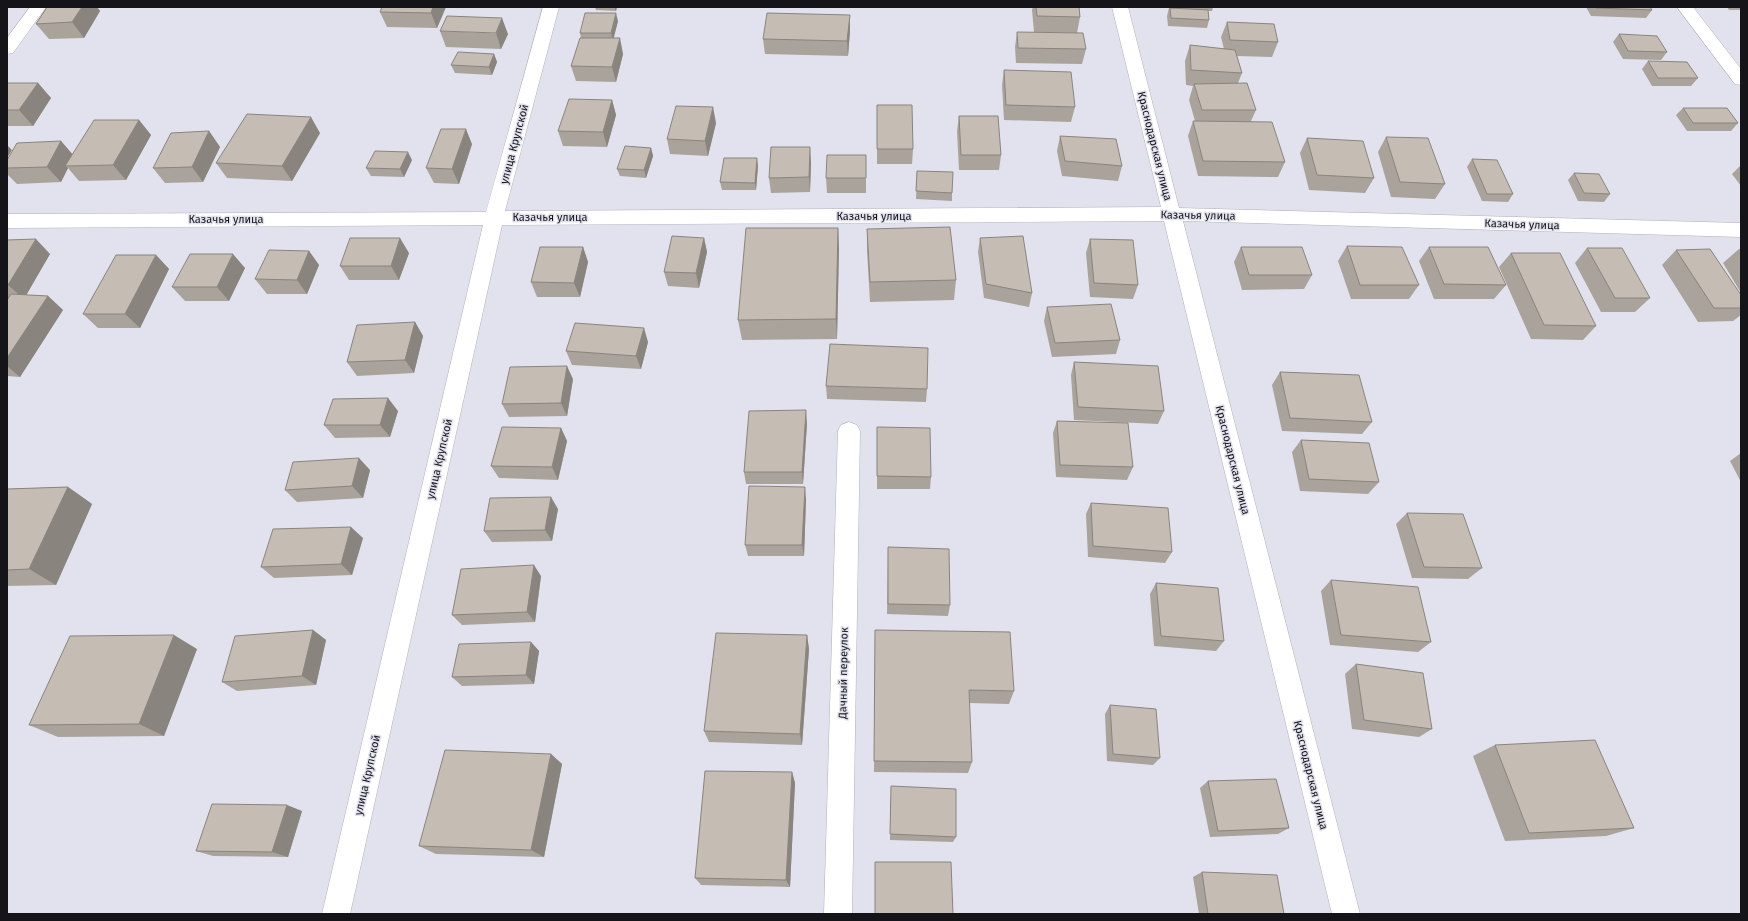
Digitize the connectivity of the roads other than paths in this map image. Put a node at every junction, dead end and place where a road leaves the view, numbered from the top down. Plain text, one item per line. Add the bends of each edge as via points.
1 (38, 7) edge
2 (551, 7) edge
3 (1120, 7) edge
4 (1685, 7) edge
5 (7, 49) edge
6 (1741, 80) edge
7 (1172, 214) junction
8 (494, 217) junction
9 (7, 220) edge
10 (1741, 230) edge
11 (849, 431) dead end
12 (336, 914) edge
13 (838, 914) edge
14 (1346, 914) edge

1 - 5 street
2 - 8 street, улица Крупской
3 - 7 street, Краснодарская улица
4 - 6 street
7 - 8 street, Казачья улица
7 - 10 street, Казачья улица
7 - 14 street, Краснодарская улица
8 - 9 street, Казачья улица
8 - 12 street, улица Крупской
11 - 13 street, Дачный переулок

